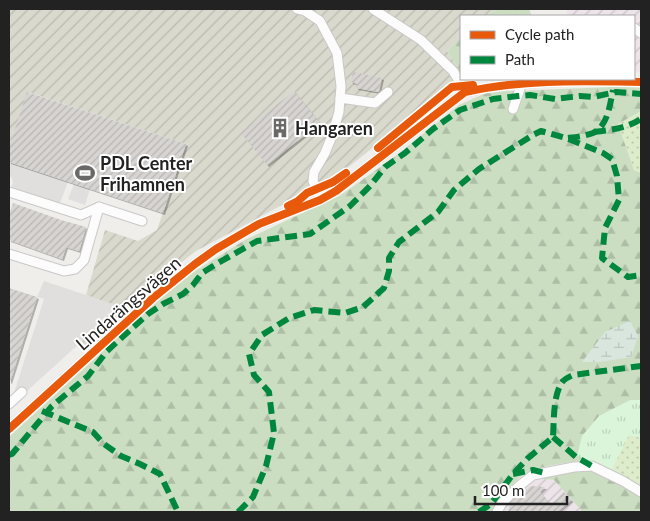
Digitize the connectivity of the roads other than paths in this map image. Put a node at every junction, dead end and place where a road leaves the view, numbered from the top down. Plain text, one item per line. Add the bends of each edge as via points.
1 (296, 9) edge
2 (373, 9) edge
3 (641, 82) edge
4 (522, 83) junction
5 (388, 92) dead end
6 (464, 92) junction
7 (340, 98) junction
8 (513, 110) dead end
9 (9, 192) edge
10 (320, 200) junction
11 (99, 207) junction
12 (142, 221) dead end
13 (9, 254) edge
14 (22, 392) dead end
15 (9, 404) edge
16 (9, 429) edge
17 (641, 492) edge
18 (497, 512) edge

1 - 7 street via 306,11 320,21 337,53 342,86
2 - 6 street via 421,40 453,71
3 - 4 street, Lindarängsvägen
4 - 6 street, Lindarängsvägen
4 - 8 street
5 - 7 street via 375,103
6 - 10 street, Lindarängsvägen
7 - 10 street via 332,136 314,172 313,181
9 - 11 street via 81,215
10 - 16 street, Lindarängsvägen via 260,224 196,264 153,298
11 - 12 street
11 - 13 street via 84,260 75,269 64,271
14 - 15 street
17 - 18 street via 592,466 574,467 533,475 502,503

